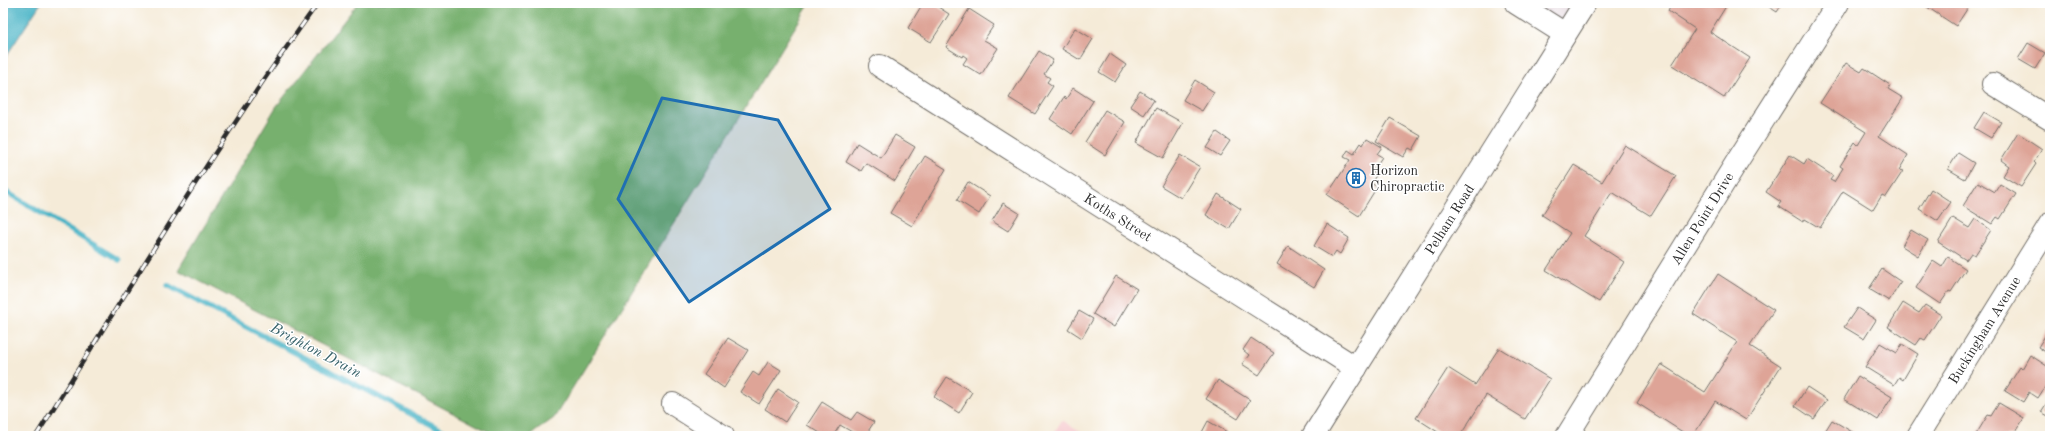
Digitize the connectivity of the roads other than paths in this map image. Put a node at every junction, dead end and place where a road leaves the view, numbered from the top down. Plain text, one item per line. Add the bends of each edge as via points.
1 (1516, 3) edge
2 (1585, 3) edge
3 (1838, 3) edge
4 (1565, 34) junction
5 (880, 66) dead end
6 (1993, 84) dead end
7 (2050, 119) edge
8 (2050, 224) edge
9 (1356, 368) junction
10 (673, 404) dead end
11 (723, 436) edge
12 (1313, 436) edge
13 (1567, 436) edge
14 (1918, 436) edge

1 - 4 street
2 - 4 street, Pelham Road
3 - 13 street, Allen Point Drive
4 - 9 street, Pelham Road
5 - 9 street, Koths Street
6 - 7 street
8 - 14 street, Buckingham Avenue
9 - 12 street, Pelham Road
10 - 11 street

